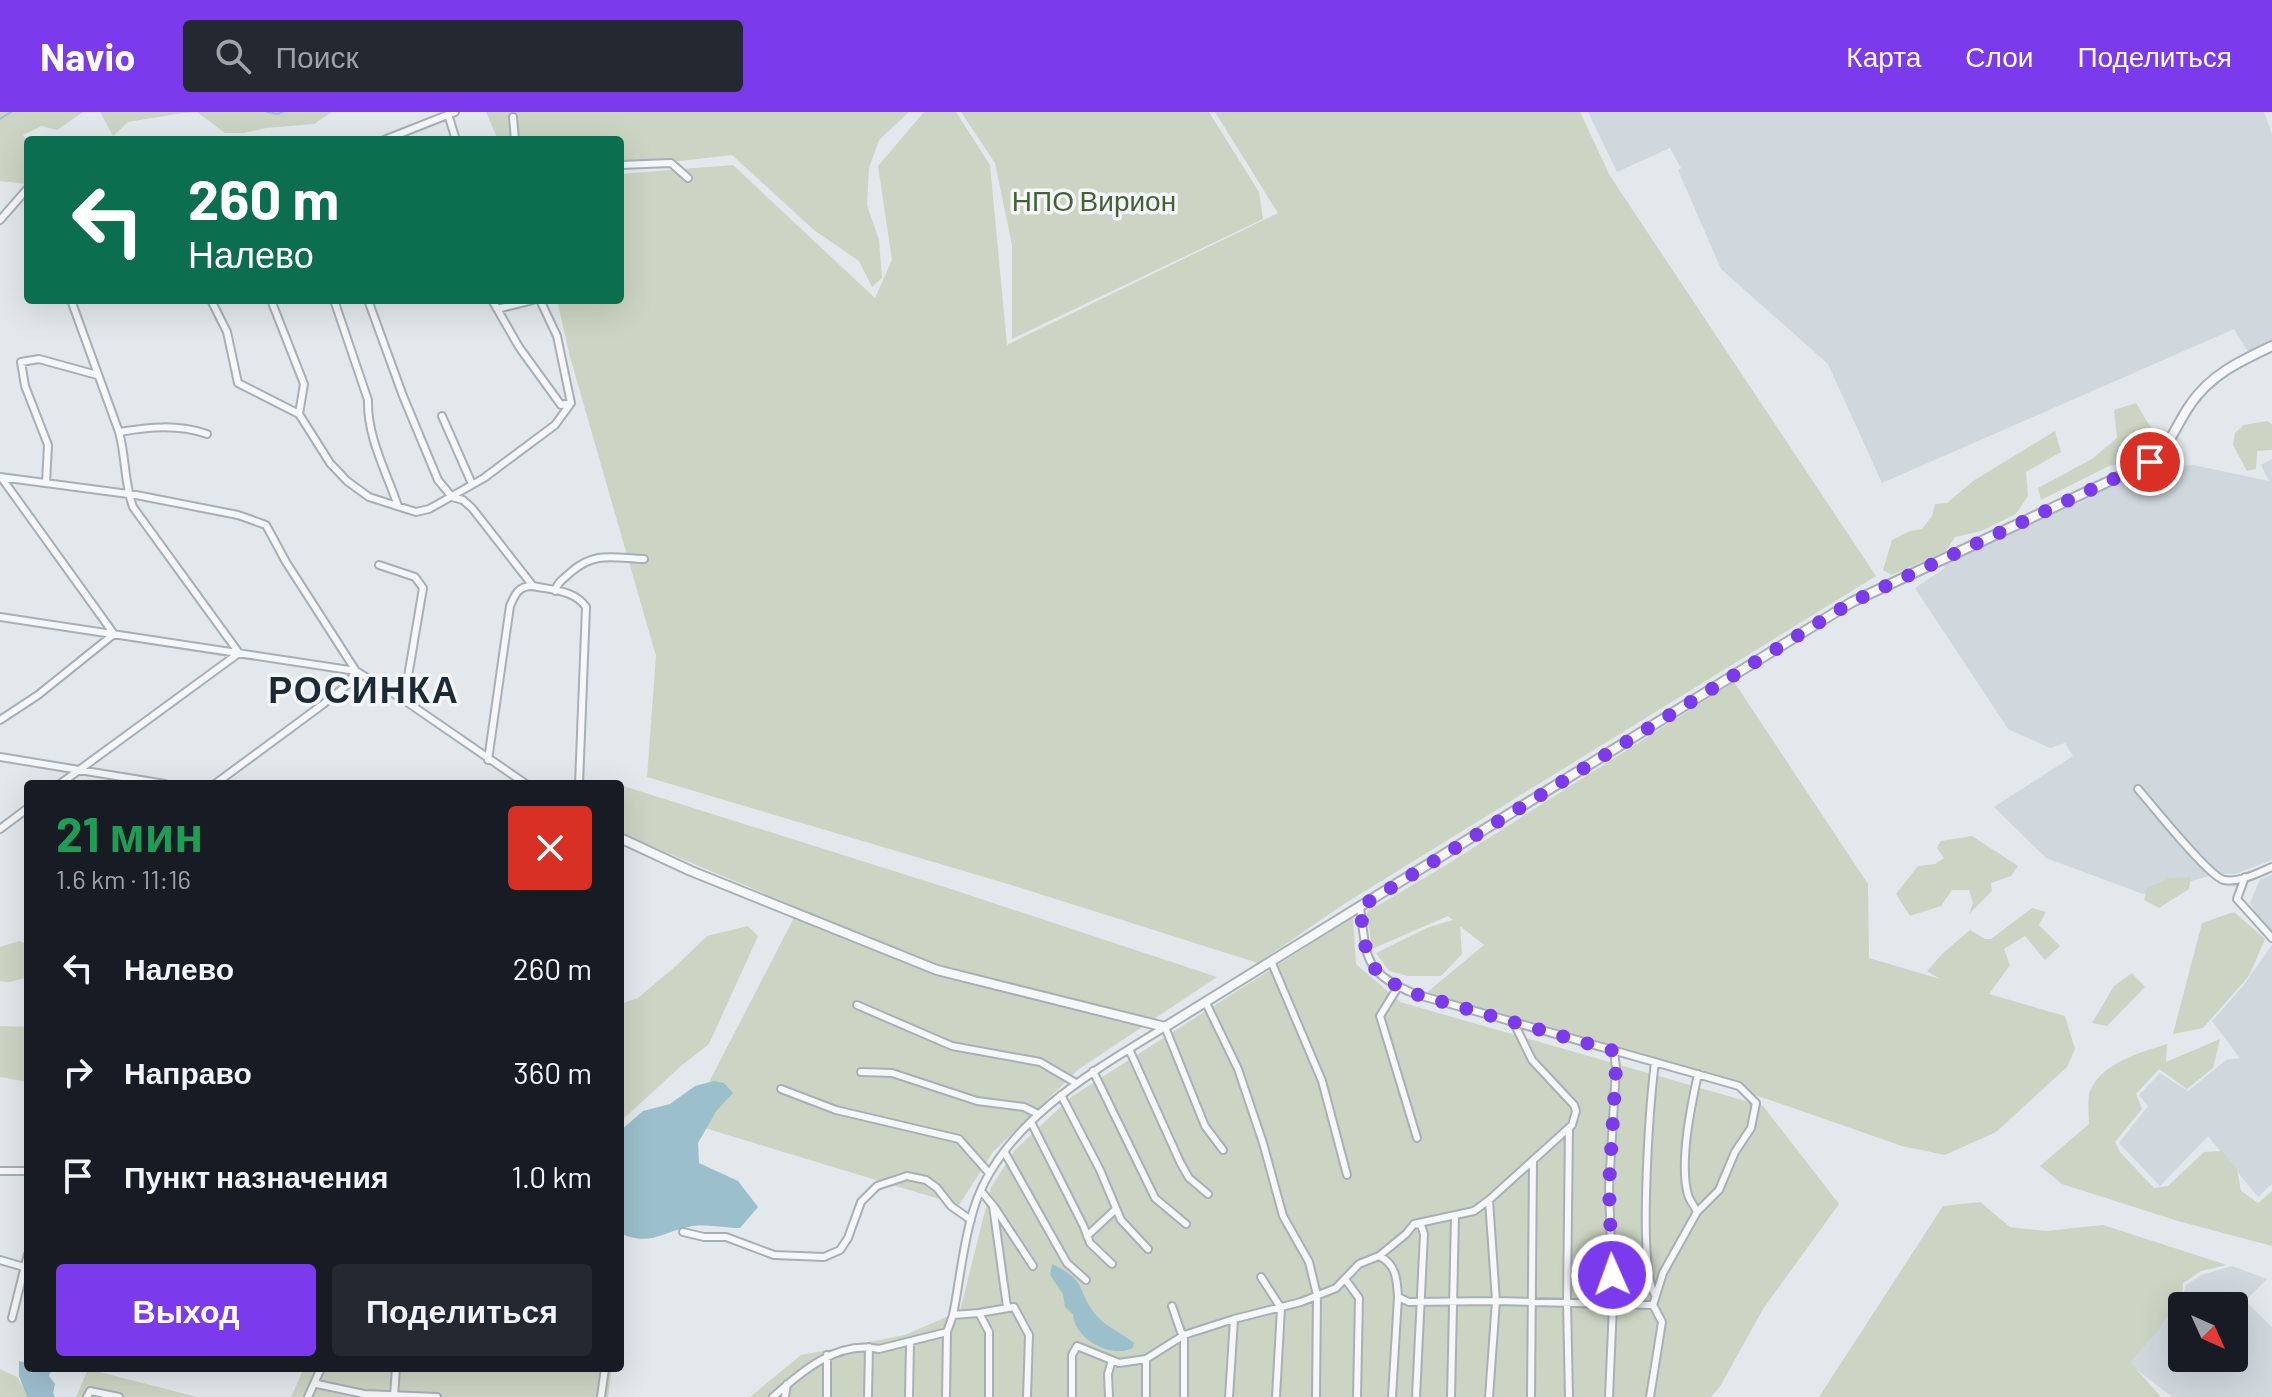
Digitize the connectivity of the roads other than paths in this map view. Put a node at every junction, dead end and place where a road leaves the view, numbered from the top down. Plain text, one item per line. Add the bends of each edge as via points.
1 (452, 113) edge
2 (513, 117) dead end
3 (394, 136) edge
4 (455, 136) edge
5 (515, 136) edge
6 (624, 165) edge
7 (688, 178) dead end
8 (24, 193) edge
9 (0, 220) edge
10 (73, 304) edge
11 (213, 304) edge
12 (273, 304) edge
13 (335, 304) edge
14 (369, 304) edge
15 (494, 304) edge
16 (517, 304) edge
17 (542, 304) edge
18 (497, 309) junction
19 (2272, 346) edge
20 (100, 376) junction
21 (571, 403) junction
22 (299, 414) junction
23 (442, 416) dead end
24 (119, 432) junction
25 (207, 434) dead end
26 (0, 477) edge
27 (46, 483) junction
28 (472, 484) junction
29 (128, 494) junction
30 (452, 497) junction
31 (398, 506) junction
32 (644, 559) dead end
33 (379, 565) dead end
34 (533, 586) junction
35 (555, 591) junction
36 (0, 617) edge
37 (114, 634) junction
38 (239, 653) junction
39 (356, 671) junction
40 (404, 700) junction
41 (0, 720) edge
42 (0, 757) edge
43 (488, 760) junction
44 (81, 769) junction
45 (66, 780) edge
46 (143, 780) edge
47 (220, 780) edge
48 (520, 780) edge
49 (579, 780) edge
50 (2138, 789) dead end
51 (24, 811) edge
52 (0, 829) edge
53 (624, 840) edge
54 (2272, 867) edge
55 (2245, 877) junction
56 (1360, 907) junction
57 (2272, 938) edge
58 (1271, 961) junction
59 (1398, 987) junction
60 (1206, 1003) junction
61 (857, 1005) dead end
62 (1513, 1023) junction
63 (1165, 1027) junction
64 (1129, 1049) junction
65 (1614, 1051) junction
66 (1655, 1062) junction
67 (1093, 1071) junction
68 (861, 1072) dead end
69 (1698, 1074) junction
70 (1076, 1083) junction
71 (781, 1089) dead end
72 (1061, 1095) junction
73 (1038, 1114) junction
74 (1031, 1122) junction
75 (1569, 1128) junction
76 (1417, 1138) dead end
77 (1223, 1150) dead end
78 (1005, 1153) junction
79 (1533, 1161) junction
80 (0, 1171) edge
81 (24, 1171) edge
82 (989, 1173) junction
83 (1347, 1175) dead end
84 (981, 1191) junction
85 (1208, 1194) dead end
86 (1489, 1200) junction
87 (993, 1206) junction
88 (1116, 1209) junction
89 (1697, 1212) junction
90 (1455, 1216) junction
91 (971, 1220) junction
92 (1186, 1224) dead end
93 (1414, 1224) junction
94 (683, 1232) dead end
95 (1087, 1236) junction
96 (1148, 1249) dead end
97 (1379, 1256) junction
98 (0, 1260) edge
99 (1112, 1264) dead end
100 (1033, 1266) dead end
101 (24, 1267) joint
102 (1261, 1277) dead end
103 (1345, 1279) junction
104 (1086, 1280) dead end
105 (1317, 1295) junction
106 (1655, 1295) junction
107 (1398, 1297) junction
108 (1455, 1300) junction
109 (1496, 1301) junction
110 (1532, 1302) junction
111 (1567, 1302) junction
112 (1422, 1303) junction
113 (1613, 1305) junction
114 (1653, 1305) junction
115 (1172, 1306) dead end
116 (1007, 1307) junction
117 (1281, 1308) junction
118 (979, 1313) junction
119 (953, 1315) junction
120 (12, 1318) dead end
121 (1234, 1319) junction
122 (947, 1332) junction
123 (1184, 1335) junction
124 (910, 1342) junction
125 (869, 1347) junction
126 (827, 1355) junction
127 (1146, 1359) junction
128 (1112, 1360) junction
129 (319, 1372) edge
130 (396, 1372) edge
131 (604, 1372) edge
132 (316, 1381) junction
133 (787, 1384) junction
134 (394, 1395) edge
135 (87, 1397) edge
136 (119, 1397) edge
137 (308, 1397) edge
138 (437, 1397) edge
139 (601, 1397) edge
140 (773, 1397) edge
141 (785, 1397) edge
142 (827, 1397) edge
143 (868, 1397) edge
144 (909, 1397) edge
145 (946, 1397) edge
146 (989, 1397) edge
147 (1027, 1397) edge
148 (1072, 1397) edge
149 (1109, 1397) edge
150 (1146, 1397) edge
151 (1184, 1397) edge
152 (1229, 1397) edge
153 (1276, 1397) edge
154 (1316, 1397) edge
155 (1357, 1397) edge
156 (1392, 1397) edge
157 (1416, 1397) edge
158 (1451, 1397) edge
159 (1489, 1397) edge
160 (1531, 1397) edge
161 (1569, 1397) edge
162 (1609, 1397) edge
163 (1650, 1397) edge

1 - 3 street
1 - 4 street
2 - 5 street
6 - 7 street via 671,163
8 - 9 street
10 - 20 street
11 - 22 street via 227,332 238,383
12 - 22 street via 304,384
13 - 31 street via 368,400 374,446
14 - 30 street via 438,480
15 - 18 street
16 - 18 street
17 - 21 street via 557,336
18 - 21 street via 561,405
19 - 56 street via 2221,373 2198,393 2167,446 2150,462 1852,602
20 - 24 street
20 - 27 street via 39,359 21,362 48,445
21 - 28 street via 555,425
22 - 31 street via 347,481 369,497
23 - 28 street
24 - 25 street via 181,427
24 - 29 street
26 - 27 street
26 - 37 street
27 - 29 street
28 - 30 street
29 - 38 street
29 - 39 street via 266,525
30 - 31 street via 416,512
30 - 34 street via 472,508
32 - 35 street via 594,557 579,564
33 - 40 street via 415,577 423,588
34 - 35 street
34 - 43 street via 518,590 510,606
35 - 49 street via 573,594 586,607
36 - 37 street
37 - 38 street
37 - 41 street
38 - 39 street
38 - 44 street
39 - 40 street
39 - 47 street via 347,685
40 - 43 street
42 - 44 street
43 - 48 street
44 - 45 street
44 - 46 street
50 - 55 street via 2206,870 2226,881
51 - 52 street
53 - 63 street via 937,970
54 - 55 street
55 - 57 street via 2237,899
56 - 58 street
56 - 59 street via 1367,958 1378,974
58 - 60 street
58 - 83 street via 1322,1081
59 - 62 street
59 - 76 street via 1380,1016
60 - 63 street
60 - 105 street via 1238,1069 1283,1216 1309,1262
61 - 70 street via 952,1046 1040,1062
62 - 65 street
62 - 75 street via 1532,1060 1574,1105
63 - 64 street
63 - 77 street via 1205,1126
64 - 67 street
64 - 85 street via 1180,1162
65 - 66 street
65 - 113 street via 1609,1187
66 - 69 street
66 - 106 street via 1646,1257
67 - 70 street
67 - 92 street via 1155,1198
68 - 73 street via 892,1073
69 - 89 street via 1688,1120 1686,1169 1688,1195
69 - 89 street via 1739,1086 1756,1103 1751,1128 1719,1190
70 - 72 street
71 - 82 street via 836,1110 959,1139
72 - 73 street
72 - 88 street
73 - 74 street
74 - 78 street
74 - 95 street
75 - 79 street
75 - 111 street
78 - 82 street
78 - 104 street via 1067,1263
79 - 86 street
79 - 110 street
80 - 81 street
82 - 84 street
84 - 87 street
84 - 91 street
86 - 90 street
86 - 109 street
87 - 100 street
87 - 116 street
88 - 95 street
88 - 96 street
89 - 106 street
90 - 93 street
90 - 108 street
91 - 94 street via 926,1180 907,1176 877,1186 861,1202 840,1250 824,1257 774,1255 726,1237
91 - 119 street
93 - 97 street
93 - 112 street via 1421,1225 1424,1234
95 - 99 street
97 - 103 street via 1359,1264
97 - 107 street via 1389,1261 1397,1276
98 - 101 street
101 - 120 street
102 - 117 street
103 - 105 street
103 - 155 street via 1359,1298
105 - 117 street
105 - 154 street
106 - 114 street
107 - 112 street
107 - 156 street
108 - 109 street
108 - 112 street
108 - 158 street
109 - 110 street
109 - 159 street
110 - 111 street
110 - 160 street
111 - 113 street
111 - 161 street
112 - 157 street
113 - 114 street
113 - 162 street
114 - 163 street via 1662,1322
115 - 123 street
116 - 118 street
116 - 147 street via 1014,1307 1029,1335
117 - 121 street
117 - 153 street
118 - 119 street
118 - 146 street via 989,1332
119 - 122 street
121 - 123 street
121 - 152 street
122 - 124 street
122 - 145 street
123 - 127 street
123 - 151 street
124 - 125 street
124 - 144 street
125 - 126 street
125 - 143 street
126 - 133 street
126 - 142 street
127 - 128 street
127 - 150 street
128 - 148 street via 1077,1346 1072,1355
128 - 149 street
129 - 132 street
130 - 134 street
131 - 139 street
132 - 134 street via 364,1394
132 - 137 street
133 - 140 street
133 - 141 street
134 - 138 street
135 - 136 street via 90,1391

